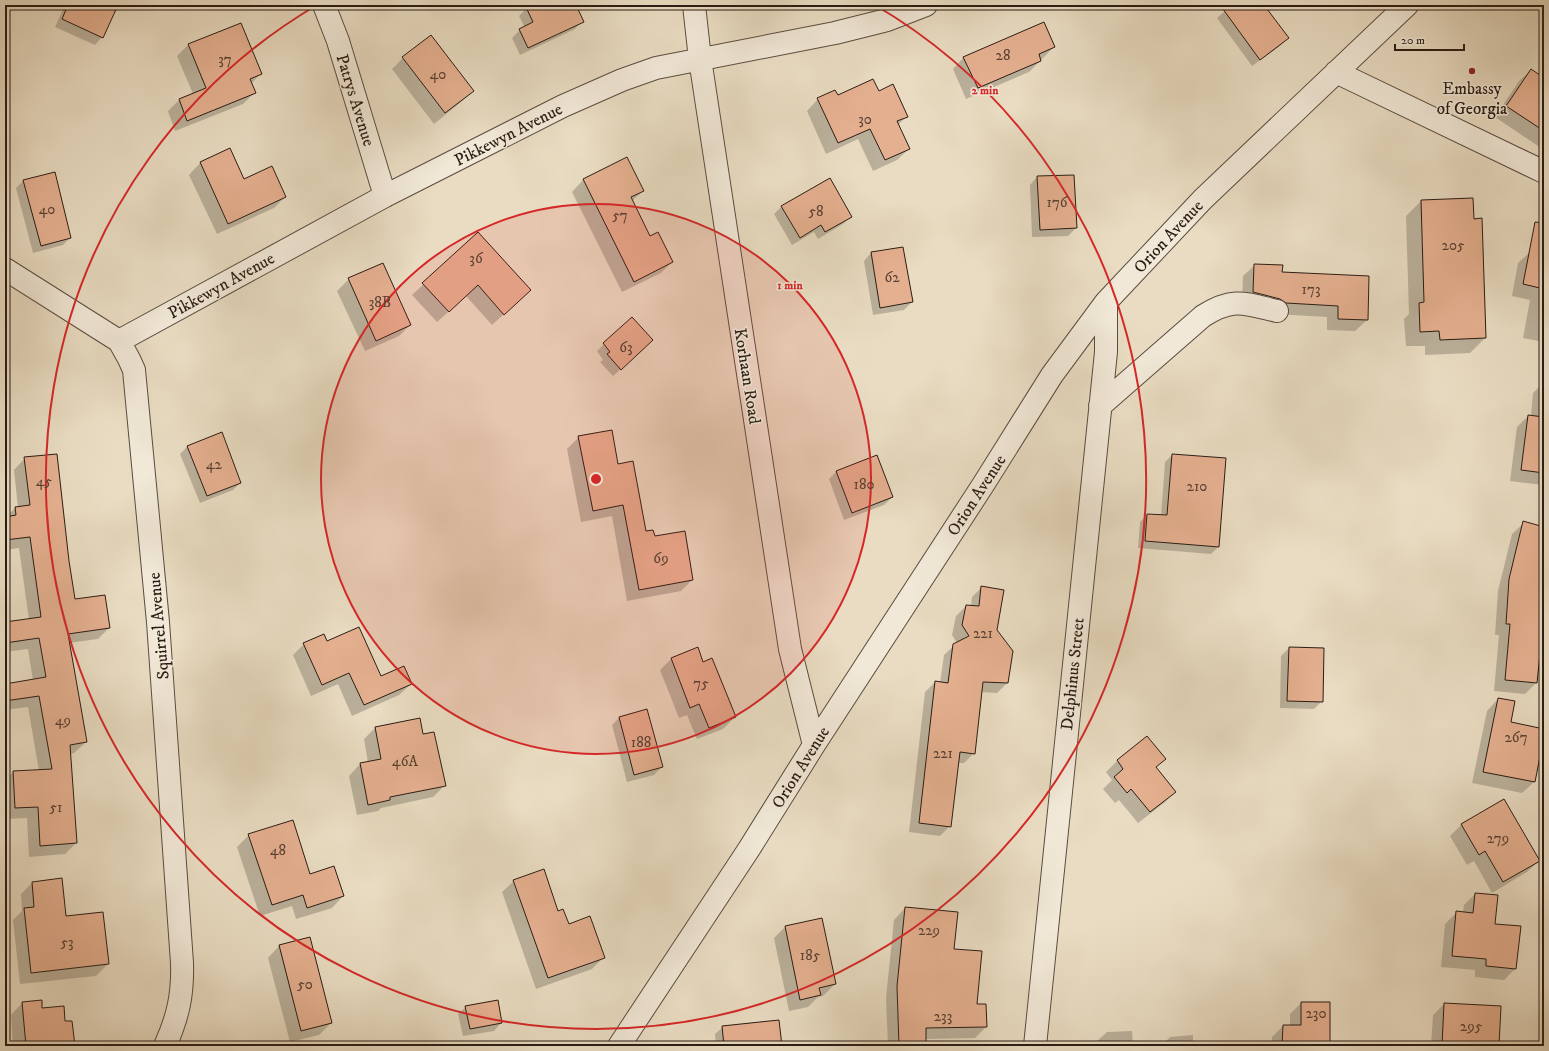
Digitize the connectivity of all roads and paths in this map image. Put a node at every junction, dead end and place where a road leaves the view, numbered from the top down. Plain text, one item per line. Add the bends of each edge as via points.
1 (324, 5) edge
2 (694, 5) edge
3 (926, 5) edge
4 (1408, 5) edge
5 (700, 59) junction
6 (1336, 72) junction
7 (1544, 172) edge
8 (385, 196) junction
9 (5, 269) edge
10 (1106, 302) junction
11 (1277, 311) dead end
12 (119, 342) junction
13 (1100, 406) junction
14 (814, 745) junction
15 (165, 1046) edge
16 (619, 1046) edge
17 (1035, 1046) edge

1 - 8 street, Patrys Avenue via 338,41
2 - 5 street, Korhaan Road
3 - 5 street, Pikkewyn Avenue via 887,20 835,33
4 - 6 street, Orion Avenue
5 - 8 street, Pikkewyn Avenue via 639,73 563,106
5 - 14 street, Korhaan Road via 790,649
6 - 7 street
6 - 10 street, Orion Avenue via 1203,199
8 - 12 street, Pikkewyn Avenue
9 - 12 street, Squirrel Avenue
10 - 13 street, Delphinus Street via 1106,352
10 - 14 street, Orion Avenue via 1052,374
11 - 13 street via 1247,304 1230,303 1216,307
12 - 15 street, Squirrel Avenue via 134,370 136,383 158,622 182,963 183,982 177,1018
13 - 17 street, Delphinus Street
14 - 16 street, Orion Avenue

